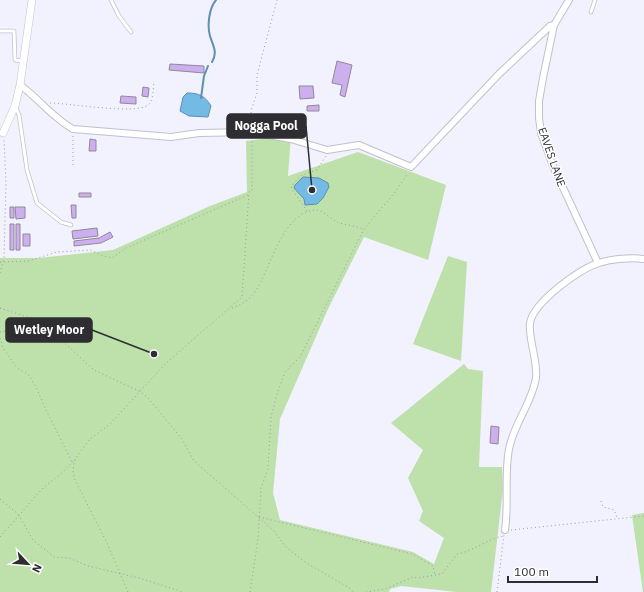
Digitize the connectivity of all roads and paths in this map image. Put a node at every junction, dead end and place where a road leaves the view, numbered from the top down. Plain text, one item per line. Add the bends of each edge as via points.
1 (32, 0) edge
2 (111, 0) edge
3 (277, 0) edge
4 (569, 0) edge
5 (595, 0) edge
6 (590, 12) dead end
7 (554, 25) junction
8 (0, 31) edge
9 (131, 32) dead end
10 (23, 61) junction
11 (154, 81) dead end
12 (20, 85) junction
13 (42, 102) junction
14 (15, 106) junction
15 (73, 129) junction
16 (252, 132) junction
17 (2, 134) edge
18 (327, 150) junction
19 (73, 165) dead end
20 (411, 167) junction
21 (249, 195) junction
22 (307, 211) junction
23 (72, 225) dead end
24 (364, 229) junction
25 (644, 259) edge
26 (0, 262) edge
27 (4, 262) junction
28 (598, 263) junction
29 (0, 273) edge
30 (0, 308) edge
31 (231, 309) junction
32 (0, 332) edge
33 (0, 338) edge
34 (61, 338) junction
35 (141, 392) junction
36 (75, 459) junction
37 (72, 462) junction
38 (0, 500) edge
39 (600, 501) dead end
40 (18, 514) junction
41 (644, 516) edge
42 (259, 517) junction
43 (618, 520) junction
44 (505, 533) junction
45 (0, 537) edge
46 (120, 575) junction
47 (436, 576) junction
48 (128, 592) edge
49 (183, 592) edge
50 (250, 592) edge
51 (353, 592) edge
52 (366, 592) edge
53 (497, 592) edge

1 - 10 street
2 - 9 lane
3 - 16 path via 251,111
4 - 7 street, EAVES LANE
5 - 6 lane
7 - 20 street via 499,74
7 - 28 street, EAVES LANE via 540,101 541,133 559,181
8 - 10 lane via 14,31 15,60
10 - 12 street
11 - 13 path via 152,100 147,106 139,108 103,108
12 - 13 street
12 - 14 street
13 - 15 street via 61,122
14 - 17 street
14 - 23 lane via 19,115 27,170 37,205 62,222
15 - 16 street via 171,137
15 - 19 path
16 - 18 street via 291,139
16 - 21 path via 252,191
17 - 27 path via 6,184
18 - 20 street via 359,145
18 - 22 path via 317,170 301,175 294,180 291,188
20 - 24 path via 396,191
21 - 27 path via 126,248 112,258 91,250 57,252 28,261
21 - 31 path via 242,297
22 - 24 path via 318,210 338,222
22 - 31 path via 293,222 272,253 254,292 243,304
24 - 42 path via 300,357 285,372 271,417 268,469 261,488
25 - 28 street
26 - 27 path
27 - 29 path
28 - 44 street via 577,272 533,314 530,324 536,376 533,392 515,427 509,448
30 - 34 path via 36,320
31 - 35 path via 166,364
32 - 34 path via 21,329
33 - 37 path via 10,358 18,368 28,374 37,389
34 - 35 path via 94,370
35 - 36 path via 110,424 90,439
35 - 42 path via 182,439 194,461
36 - 37 path
36 - 46 path via 74,478
37 - 40 path
38 - 40 path
39 - 43 path via 603,507 614,510
40 - 45 path
40 - 46 path via 33,540 54,557 69,558
41 - 43 path
42 - 47 path via 412,554 432,566
42 - 50 path
42 - 51 path via 291,551
43 - 44 path
44 - 47 path via 457,554 449,567
44 - 53 path
46 - 48 path
46 - 49 path via 139,578
47 - 52 path via 413,577 385,589

